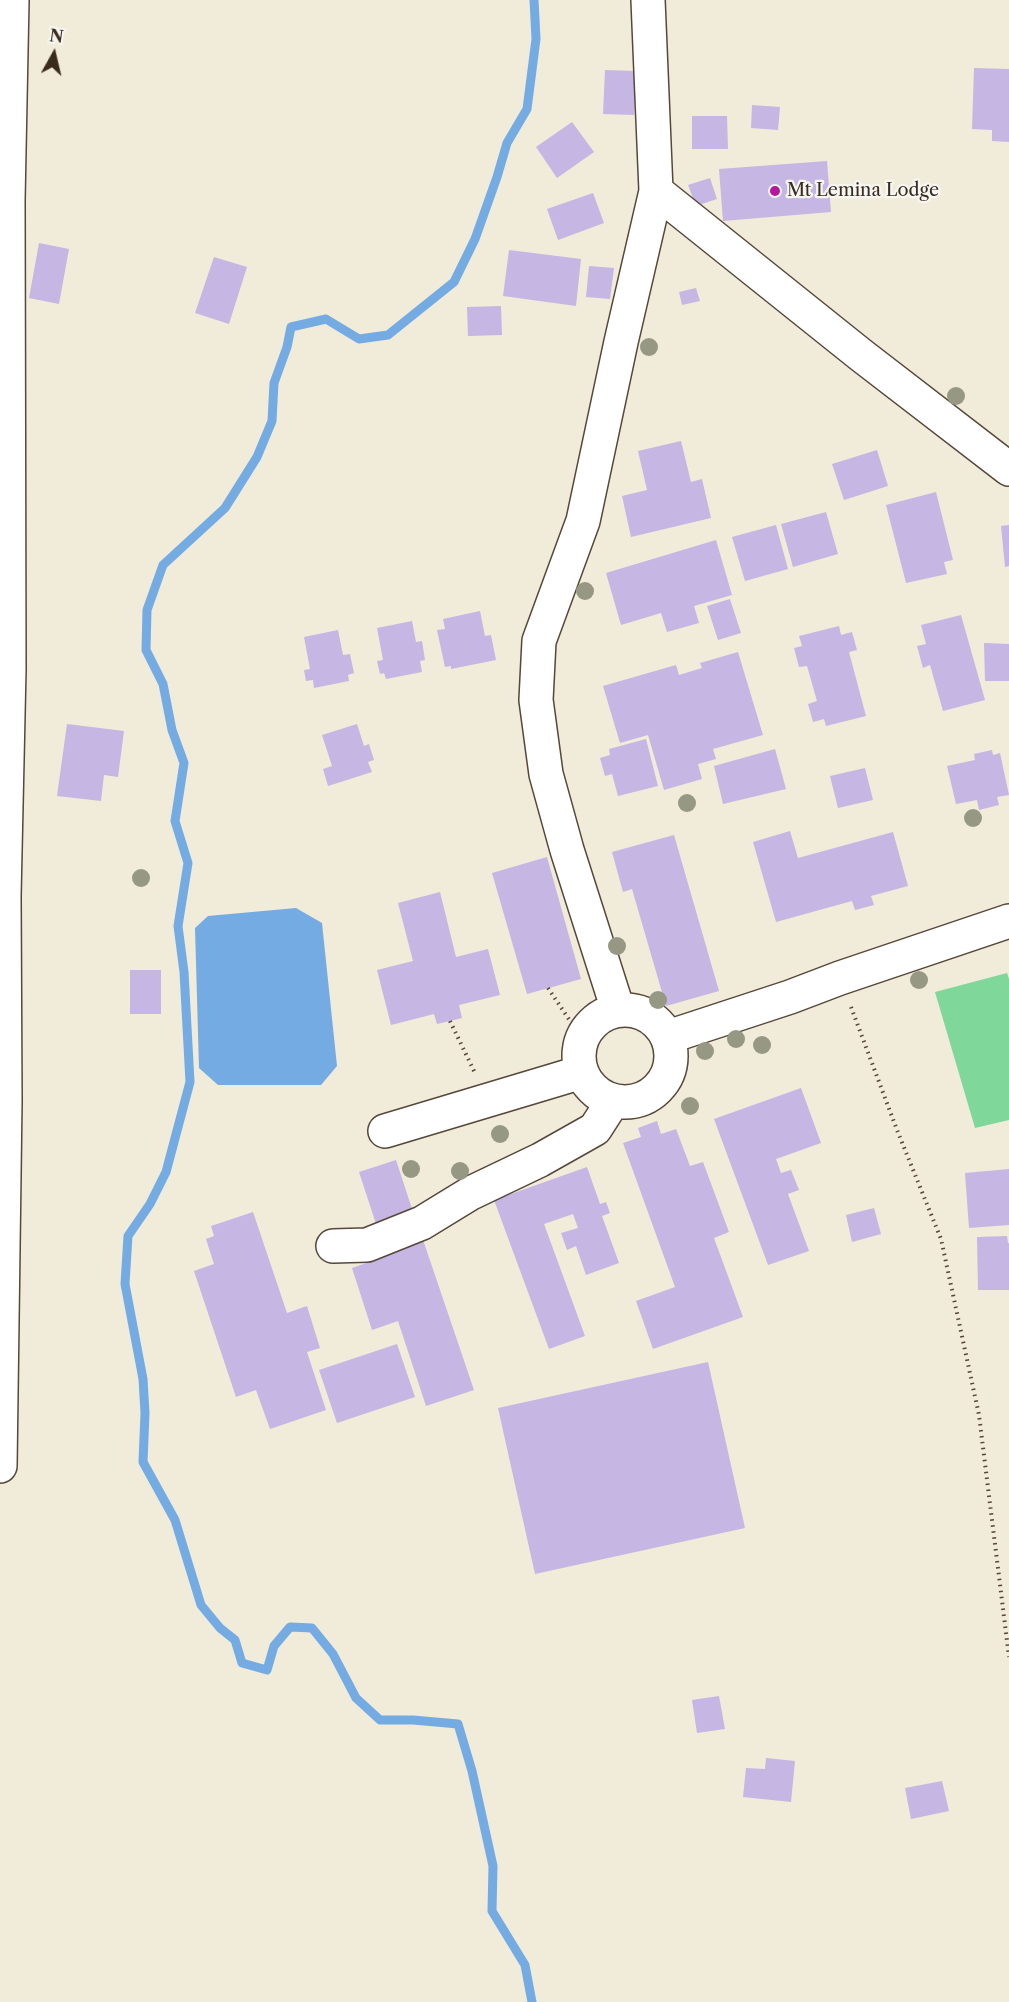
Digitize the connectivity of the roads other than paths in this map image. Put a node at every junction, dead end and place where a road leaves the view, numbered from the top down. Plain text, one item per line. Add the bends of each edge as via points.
1 (12, 0) edge
2 (648, 0) edge
3 (656, 191) junction
4 (1009, 469) edge
5 (1009, 921) edge
6 (618, 1011) junction
7 (668, 1037) junction
8 (582, 1072) junction
9 (613, 1101) junction
10 (385, 1131) dead end
11 (333, 1246) dead end
12 (0, 1466) edge

1 - 12 street
2 - 3 street
3 - 4 street
3 - 6 street via 583,521 539,641 536,700 549,785
5 - 7 street
6 - 7 street via 647,1016
6 - 8 street via 603,1016 582,1039
7 - 9 street via 671,1066 656,1092 628,1103
8 - 9 street via 588,1084
8 - 10 street
9 - 11 street via 595,1129 422,1223 367,1245

